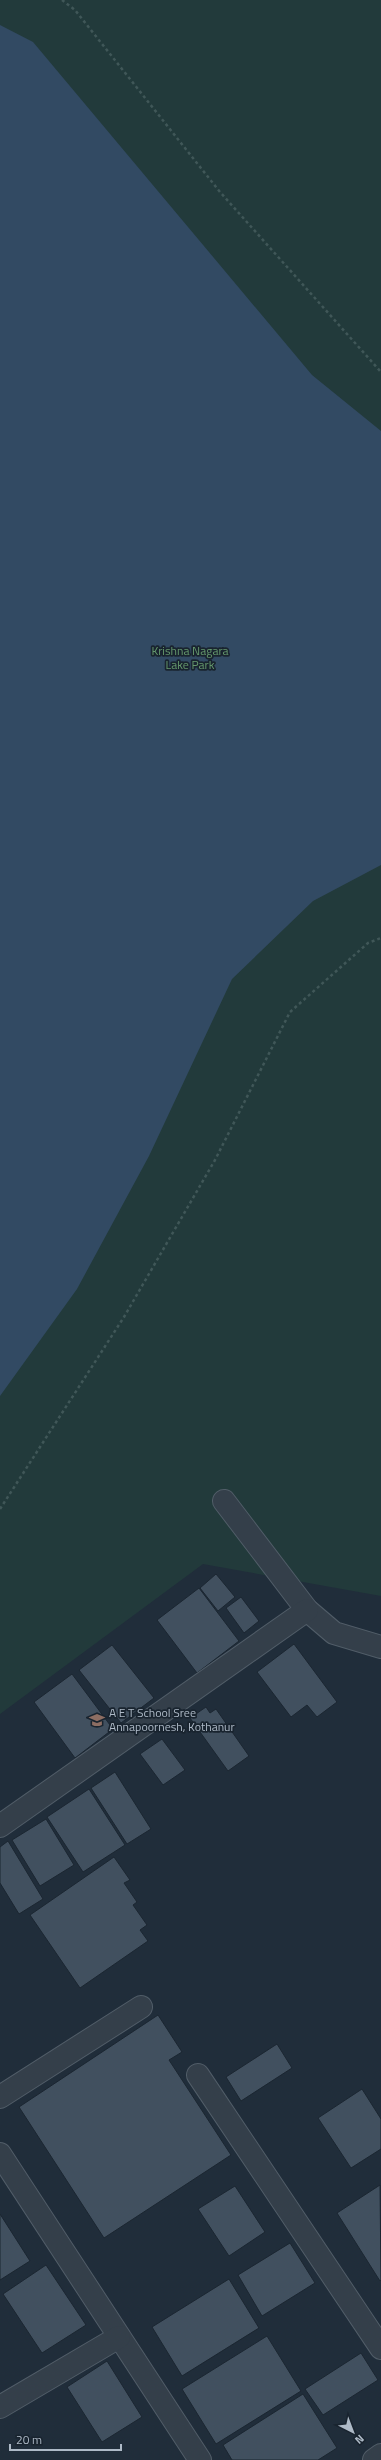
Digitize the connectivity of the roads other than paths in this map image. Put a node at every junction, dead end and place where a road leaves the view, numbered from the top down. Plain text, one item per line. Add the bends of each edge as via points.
1 (224, 1501) dead end
2 (306, 1610) junction
3 (381, 1647) edge
4 (0, 1826) edge
5 (141, 2007) dead end
6 (198, 2075) dead end
7 (0, 2097) edge
8 (0, 2154) edge
9 (119, 2337) junction
10 (381, 2348) edge
11 (0, 2407) edge
12 (381, 2455) edge
13 (200, 2460) edge
14 (374, 2460) edge

1 - 2 street
2 - 3 street via 334,1633
2 - 4 street
5 - 7 street
6 - 10 street
8 - 9 street
9 - 11 street
9 - 13 street
12 - 14 street

